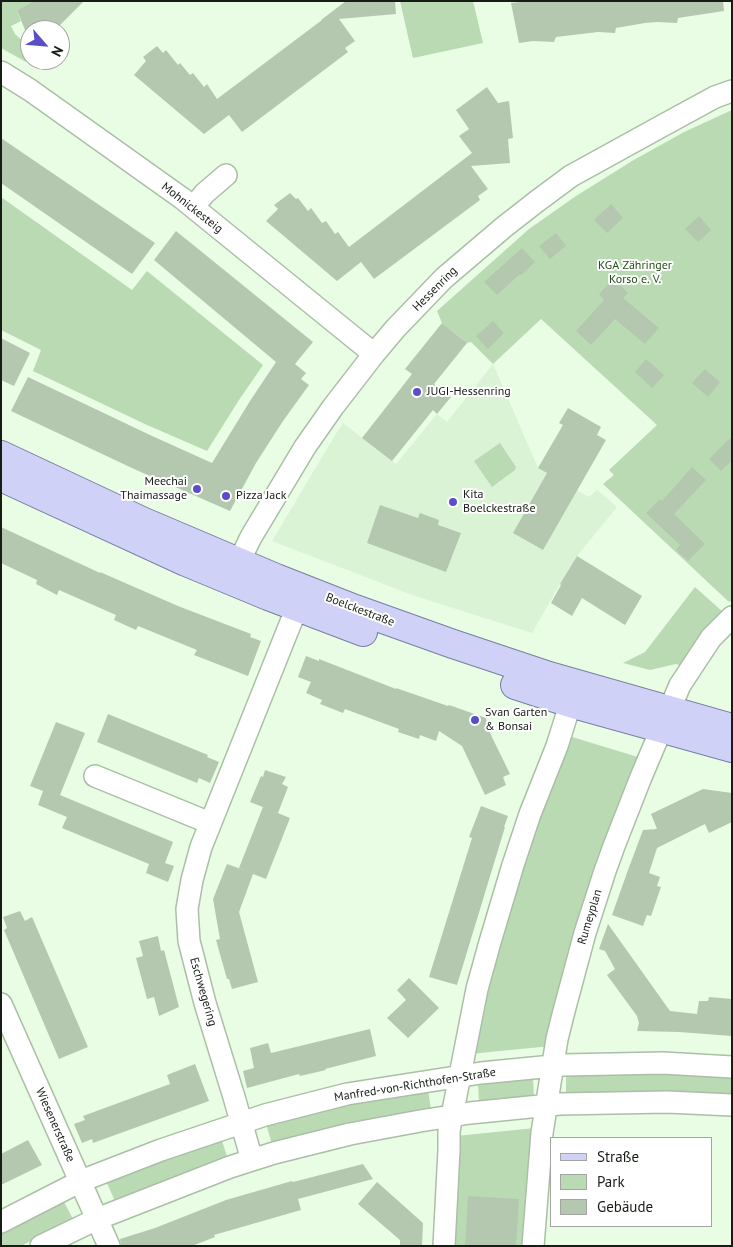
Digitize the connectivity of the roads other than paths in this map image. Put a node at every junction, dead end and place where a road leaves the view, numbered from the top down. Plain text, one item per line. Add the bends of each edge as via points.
1 (1, 72) edge
2 (732, 91) edge
3 (226, 174) dead end
4 (193, 207) junction
5 (374, 354) junction
6 (1, 455) edge
7 (1, 477) edge
8 (234, 571) junction
9 (297, 607) junction
10 (732, 617) edge
11 (573, 694) junction
12 (665, 720) junction
13 (732, 728) edge
14 (732, 748) edge
15 (95, 776) dead end
16 (210, 823) junction
17 (1, 1004) edge
18 (553, 1066) junction
19 (732, 1067) edge
20 (460, 1076) junction
21 (546, 1106) junction
22 (732, 1106) edge
23 (452, 1116) junction
24 (242, 1123) junction
25 (252, 1160) junction
26 (81, 1181) junction
27 (97, 1218) junction
28 (1, 1222) edge
29 (41, 1246) edge
30 (109, 1246) edge
31 (444, 1246) edge
32 (534, 1246) edge

1 - 4 street, Mohnickesteig
2 - 5 street, Hessenring via 571,176 496,233 444,278
3 - 4 street
4 - 5 street, Mohnickesteig
5 - 8 street, Hessenring via 305,447
6 - 8 main road, Boelckestraße via 144,522
7 - 8 main road, Boelckestraße via 186,562
8 - 9 main road, Boelckestraße
8 - 11 main road, Boelckestraße via 346,605 453,644
9 - 11 main road, Boelckestraße via 452,663
9 - 16 street, Eschwegering
10 - 12 street, Rumeyplan via 711,638 680,685
11 - 12 main road, Boelckestraße
11 - 20 street via 492,933
12 - 13 main road, Boelckestraße
12 - 14 main road, Boelckestraße
12 - 18 street, Rumeyplan via 602,880 568,994
15 - 16 street
16 - 24 street, Eschwegering via 192,880 187,909 189,941
17 - 26 street, Wiesenerstraße
18 - 19 street, Manfred-von-Richthofen-Straße via 663,1063
18 - 20 street, Manfred-von-Richthofen-Straße
18 - 21 street, Rumeyplan
20 - 23 street
20 - 24 street, Manfred-von-Richthofen-Straße via 346,1094
21 - 22 street via 667,1102
21 - 23 street
21 - 32 street, Rumeyplan
23 - 25 street via 350,1134
23 - 31 street
24 - 25 street, Eschwegering
24 - 26 street, Manfred-von-Richthofen-Straße
25 - 27 street
26 - 27 street, Wiesenerstraße
26 - 28 street, Manfred-von-Richthofen-Straße
27 - 29 street
27 - 30 street, Wiesenerstraße

